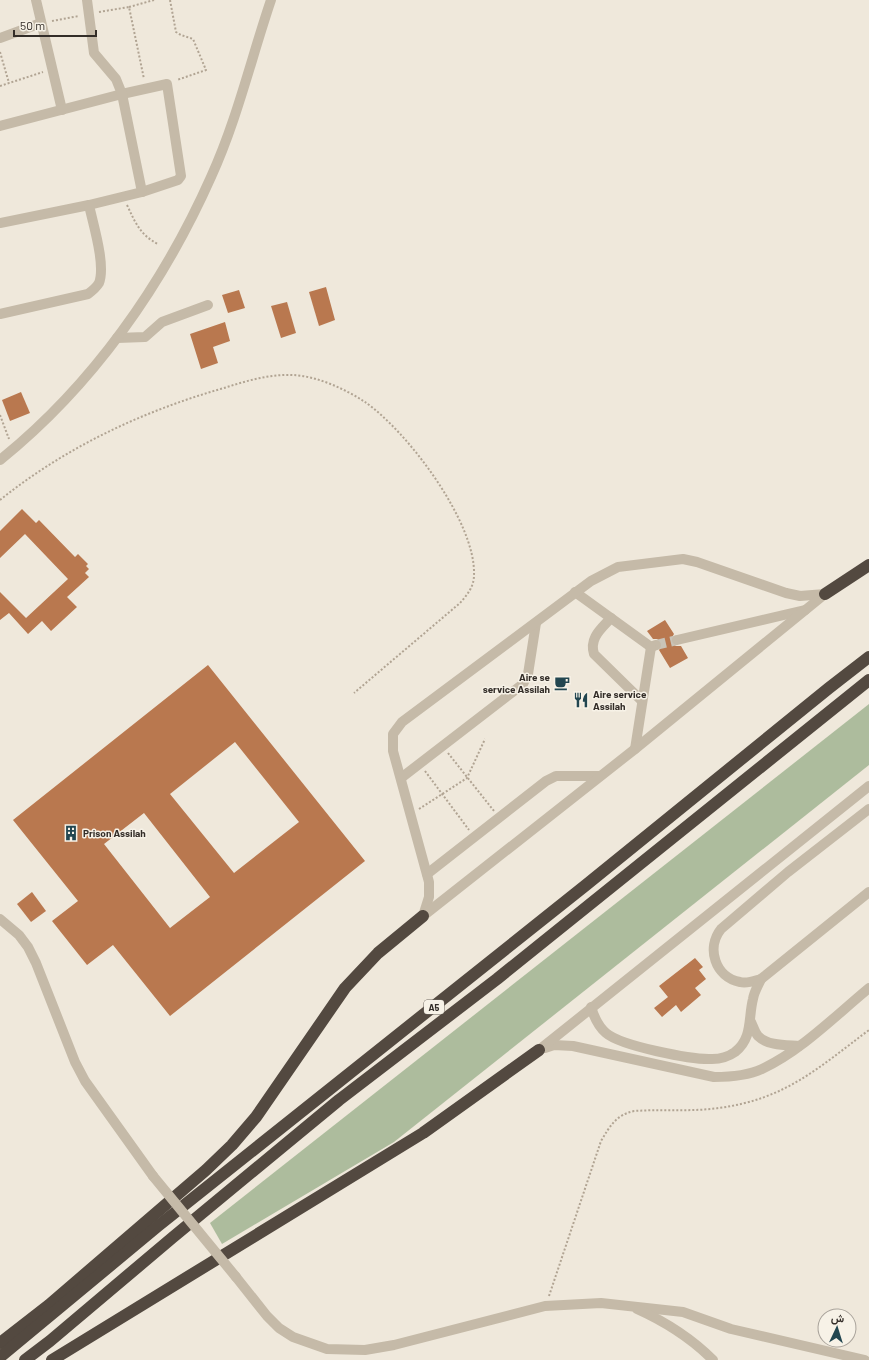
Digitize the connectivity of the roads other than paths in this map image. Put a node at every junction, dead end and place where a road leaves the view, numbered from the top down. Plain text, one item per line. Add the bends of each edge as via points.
1 (36, 0) edge
2 (87, 0) edge
3 (271, 0) edge
4 (41, 23) junction
5 (0, 38) edge
6 (122, 94) junction
7 (62, 110) junction
8 (0, 126) edge
9 (142, 192) junction
10 (89, 205) junction
11 (0, 223) edge
12 (208, 306) dead end
13 (0, 314) edge
14 (117, 338) junction
15 (0, 460) edge
16 (869, 565) edge
17 (575, 592) junction
18 (825, 594) junction
19 (808, 609) junction
20 (611, 618) junction
21 (536, 623) junction
22 (677, 640) tunnel mouth
23 (869, 657) edge
24 (869, 680) edge
25 (642, 700) junction
26 (635, 750) junction
27 (600, 776) junction
28 (401, 778) junction
29 (869, 786) edge
30 (869, 809) edge
31 (427, 874) junction
32 (869, 892) edge
33 (423, 916) junction
34 (0, 919) edge
35 (761, 979) junction
36 (869, 988) edge
37 (591, 1007) junction
38 (751, 1022) junction
39 (799, 1046) junction
40 (539, 1050) junction
41 (630, 1305) junction
42 (0, 1343) edge
43 (0, 1358) edge
44 (25, 1360) edge
45 (52, 1360) edge
46 (713, 1360) edge
47 (865, 1360) edge

1 - 4 street
2 - 6 street via 94,53 116,79
3 - 14 street via 246,83 212,177 171,257
4 - 5 street
4 - 7 street
6 - 7 street
6 - 9 street
6 - 9 street via 164,84 168,86 181,176 178,180
7 - 8 street
9 - 10 street
10 - 11 street
10 - 13 street via 101,275 94,290 88,294
12 - 14 street via 162,322 145,337
14 - 15 street via 76,387
16 - 18 highway
17 - 18 street via 618,567 683,559 786,593 800,596
17 - 20 street
17 - 21 street
18 - 19 street
19 - 22 street
19 - 26 street
20 - 25 street via 653,646
20 - 25 street via 594,637 594,654
21 - 28 street via 528,674 523,684
21 - 28 street via 395,729 393,751
23 - 43 highway, A5 via 164,1221
24 - 44 highway, A5 via 497,979 339,1100
25 - 26 street
26 - 27 street
27 - 31 street via 556,776 546,781
27 - 33 street
28 - 31 street
29 - 37 street
30 - 35 street via 788,872 715,937 714,958 726,976 740,982
31 - 33 street via 429,897
32 - 35 street
33 - 42 highway via 378,953 350,983 256,1117 232,1145 49,1305
34 - 41 street, bridge via 19,935 28,947 85,1081 152,1176 267,1316 293,1337 327,1349 365,1350 394,1345 545,1306 602,1303
35 - 38 street via 752,1000
36 - 39 street
37 - 38 street via 600,1026 617,1040 705,1059 726,1057 735,1051 747,1037
37 - 40 street
38 - 39 street via 758,1036 764,1040 779,1045
39 - 40 street via 761,1070 728,1077 703,1075 573,1046 554,1045
40 - 45 highway via 423,1133
41 - 46 street via 685,1335
41 - 47 street via 683,1312 744,1333

